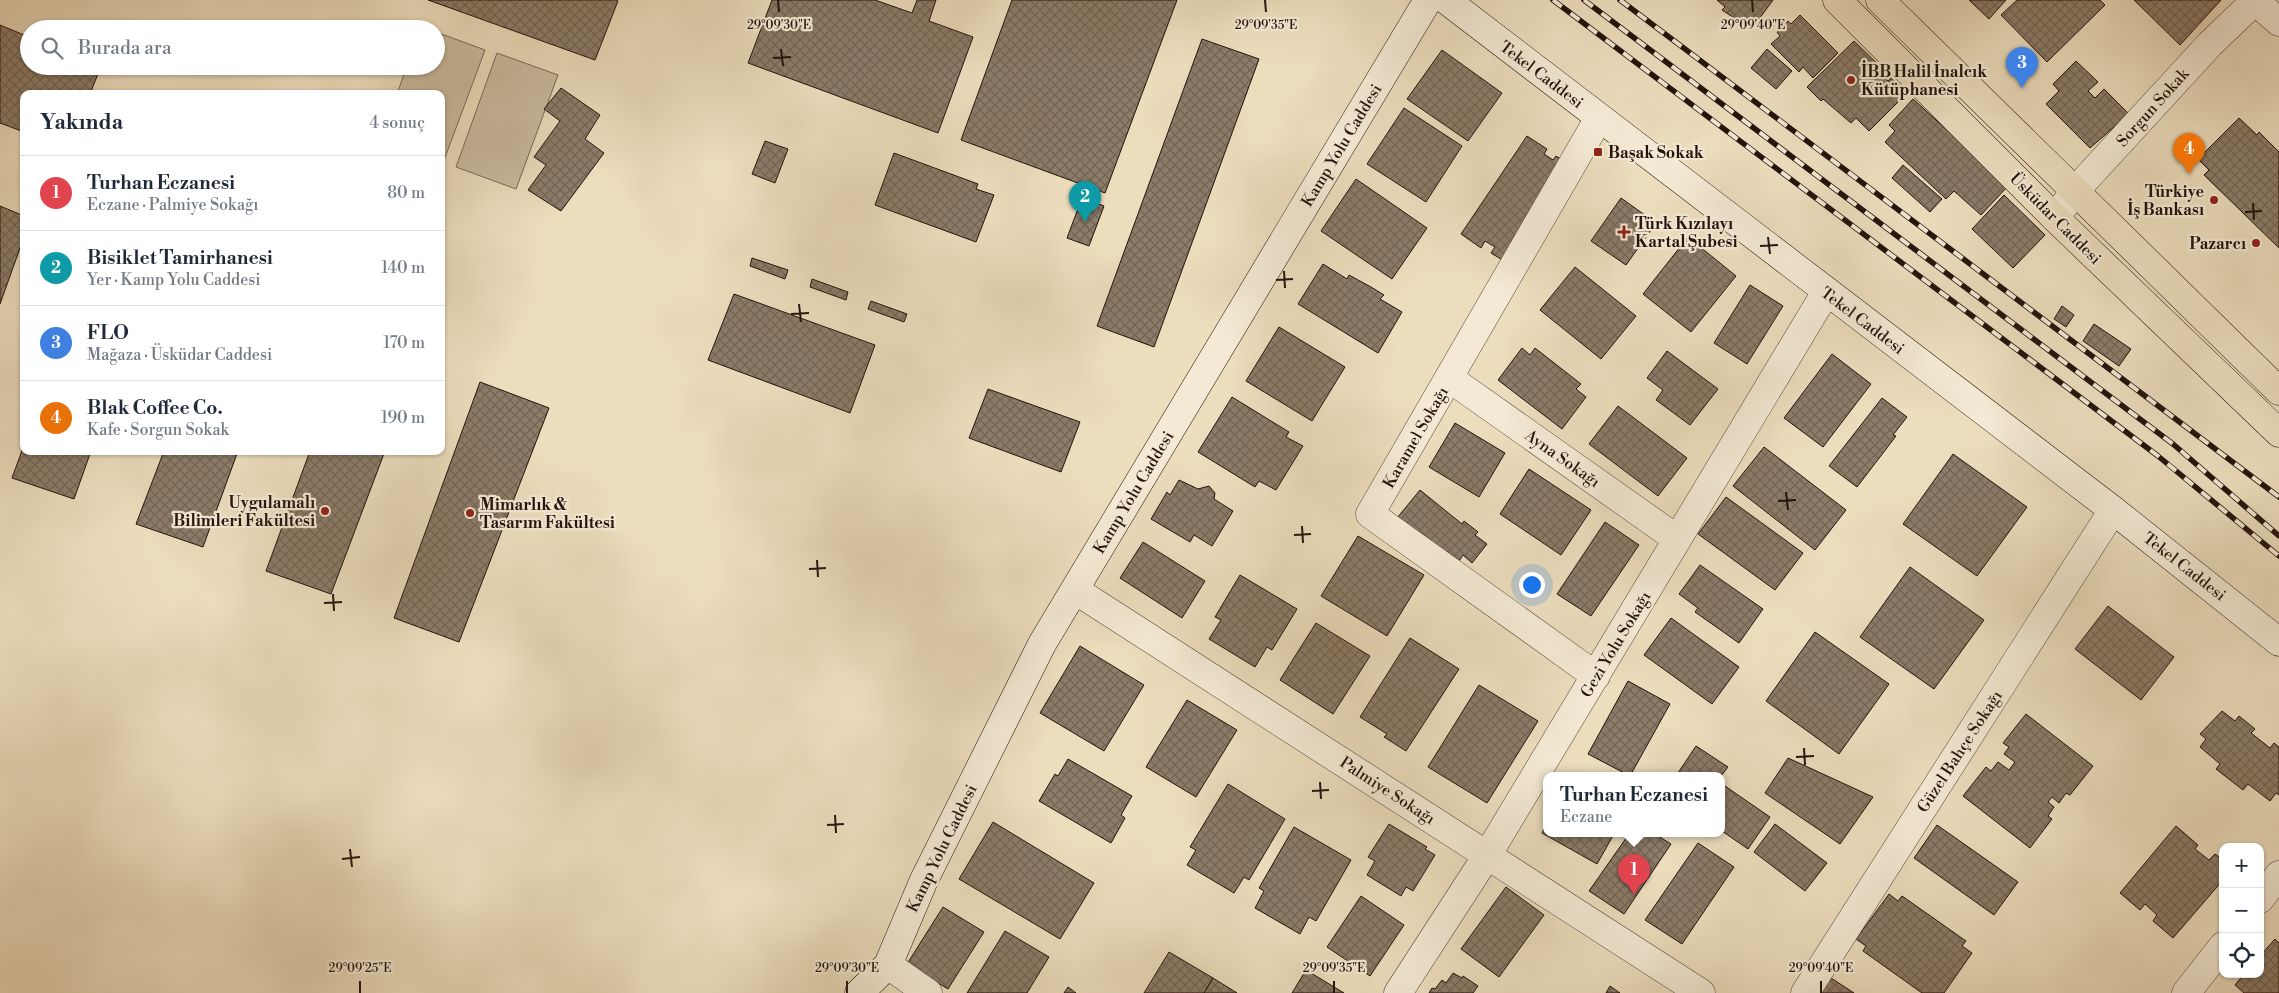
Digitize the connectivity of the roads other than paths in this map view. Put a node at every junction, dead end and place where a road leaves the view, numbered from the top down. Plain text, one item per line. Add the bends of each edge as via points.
1 (1428, 0) edge
2 (1446, 0) edge
3 (1837, 0) edge
4 (1880, 0) edge
5 (2255, 0) edge
6 (2279, 22) edge
7 (1599, 118) junction
8 (2074, 192) junction
9 (2055, 218) junction
10 (1826, 292) junction
11 (1449, 378) junction
12 (2279, 391) edge
13 (2279, 433) edge
14 (2113, 510) junction
15 (1677, 539) junction
16 (1075, 590) junction
17 (2279, 642) edge
18 (1596, 676) junction
19 (1488, 854) junction
20 (2279, 875) edge
21 (2264, 894) edge
22 (2219, 951) edge
23 (888, 965) junction
24 (859, 993) edge
25 (928, 993) edge
26 (1398, 993) edge
27 (1701, 993) edge
28 (1804, 993) edge
29 (2186, 993) edge

1 - 16 street, Kamp Yolu Caddesi
2 - 7 street, Tekel Caddesi
3 - 9 main road, Üsküdar Caddesi
4 - 8 main road, Üsküdar Caddesi
5 - 6 street
5 - 8 street, Sorgun Sokak via 2210,44
7 - 10 street, Tekel Caddesi
7 - 11 street, Karamel Sokağı
8 - 9 street, Sorgun Sokak
8 - 12 main road, Üsküdar Caddesi
9 - 13 main road, Üsküdar Caddesi
10 - 14 street, Tekel Caddesi
10 - 15 street, Gezi Yolu Sokağı
11 - 15 street, Ayna Sokağı
11 - 18 street, Karamel Sokağı via 1370,514
14 - 17 street, Tekel Caddesi
14 - 28 street, Güzel Bahçe Sokağı
15 - 18 street, Gezi Yolu Sokağı
16 - 19 street, Palmiye Sokağı
16 - 23 street, Kamp Yolu Caddesi via 1042,644 924,880
18 - 19 street, Gezi Yolu Sokağı
19 - 26 street, Gezi Yolu Sokağı
19 - 27 street, Palmiye Sokağı
20 - 21 street
22 - 29 street
23 - 24 street, Kamp Yolu Caddesi
23 - 25 street

